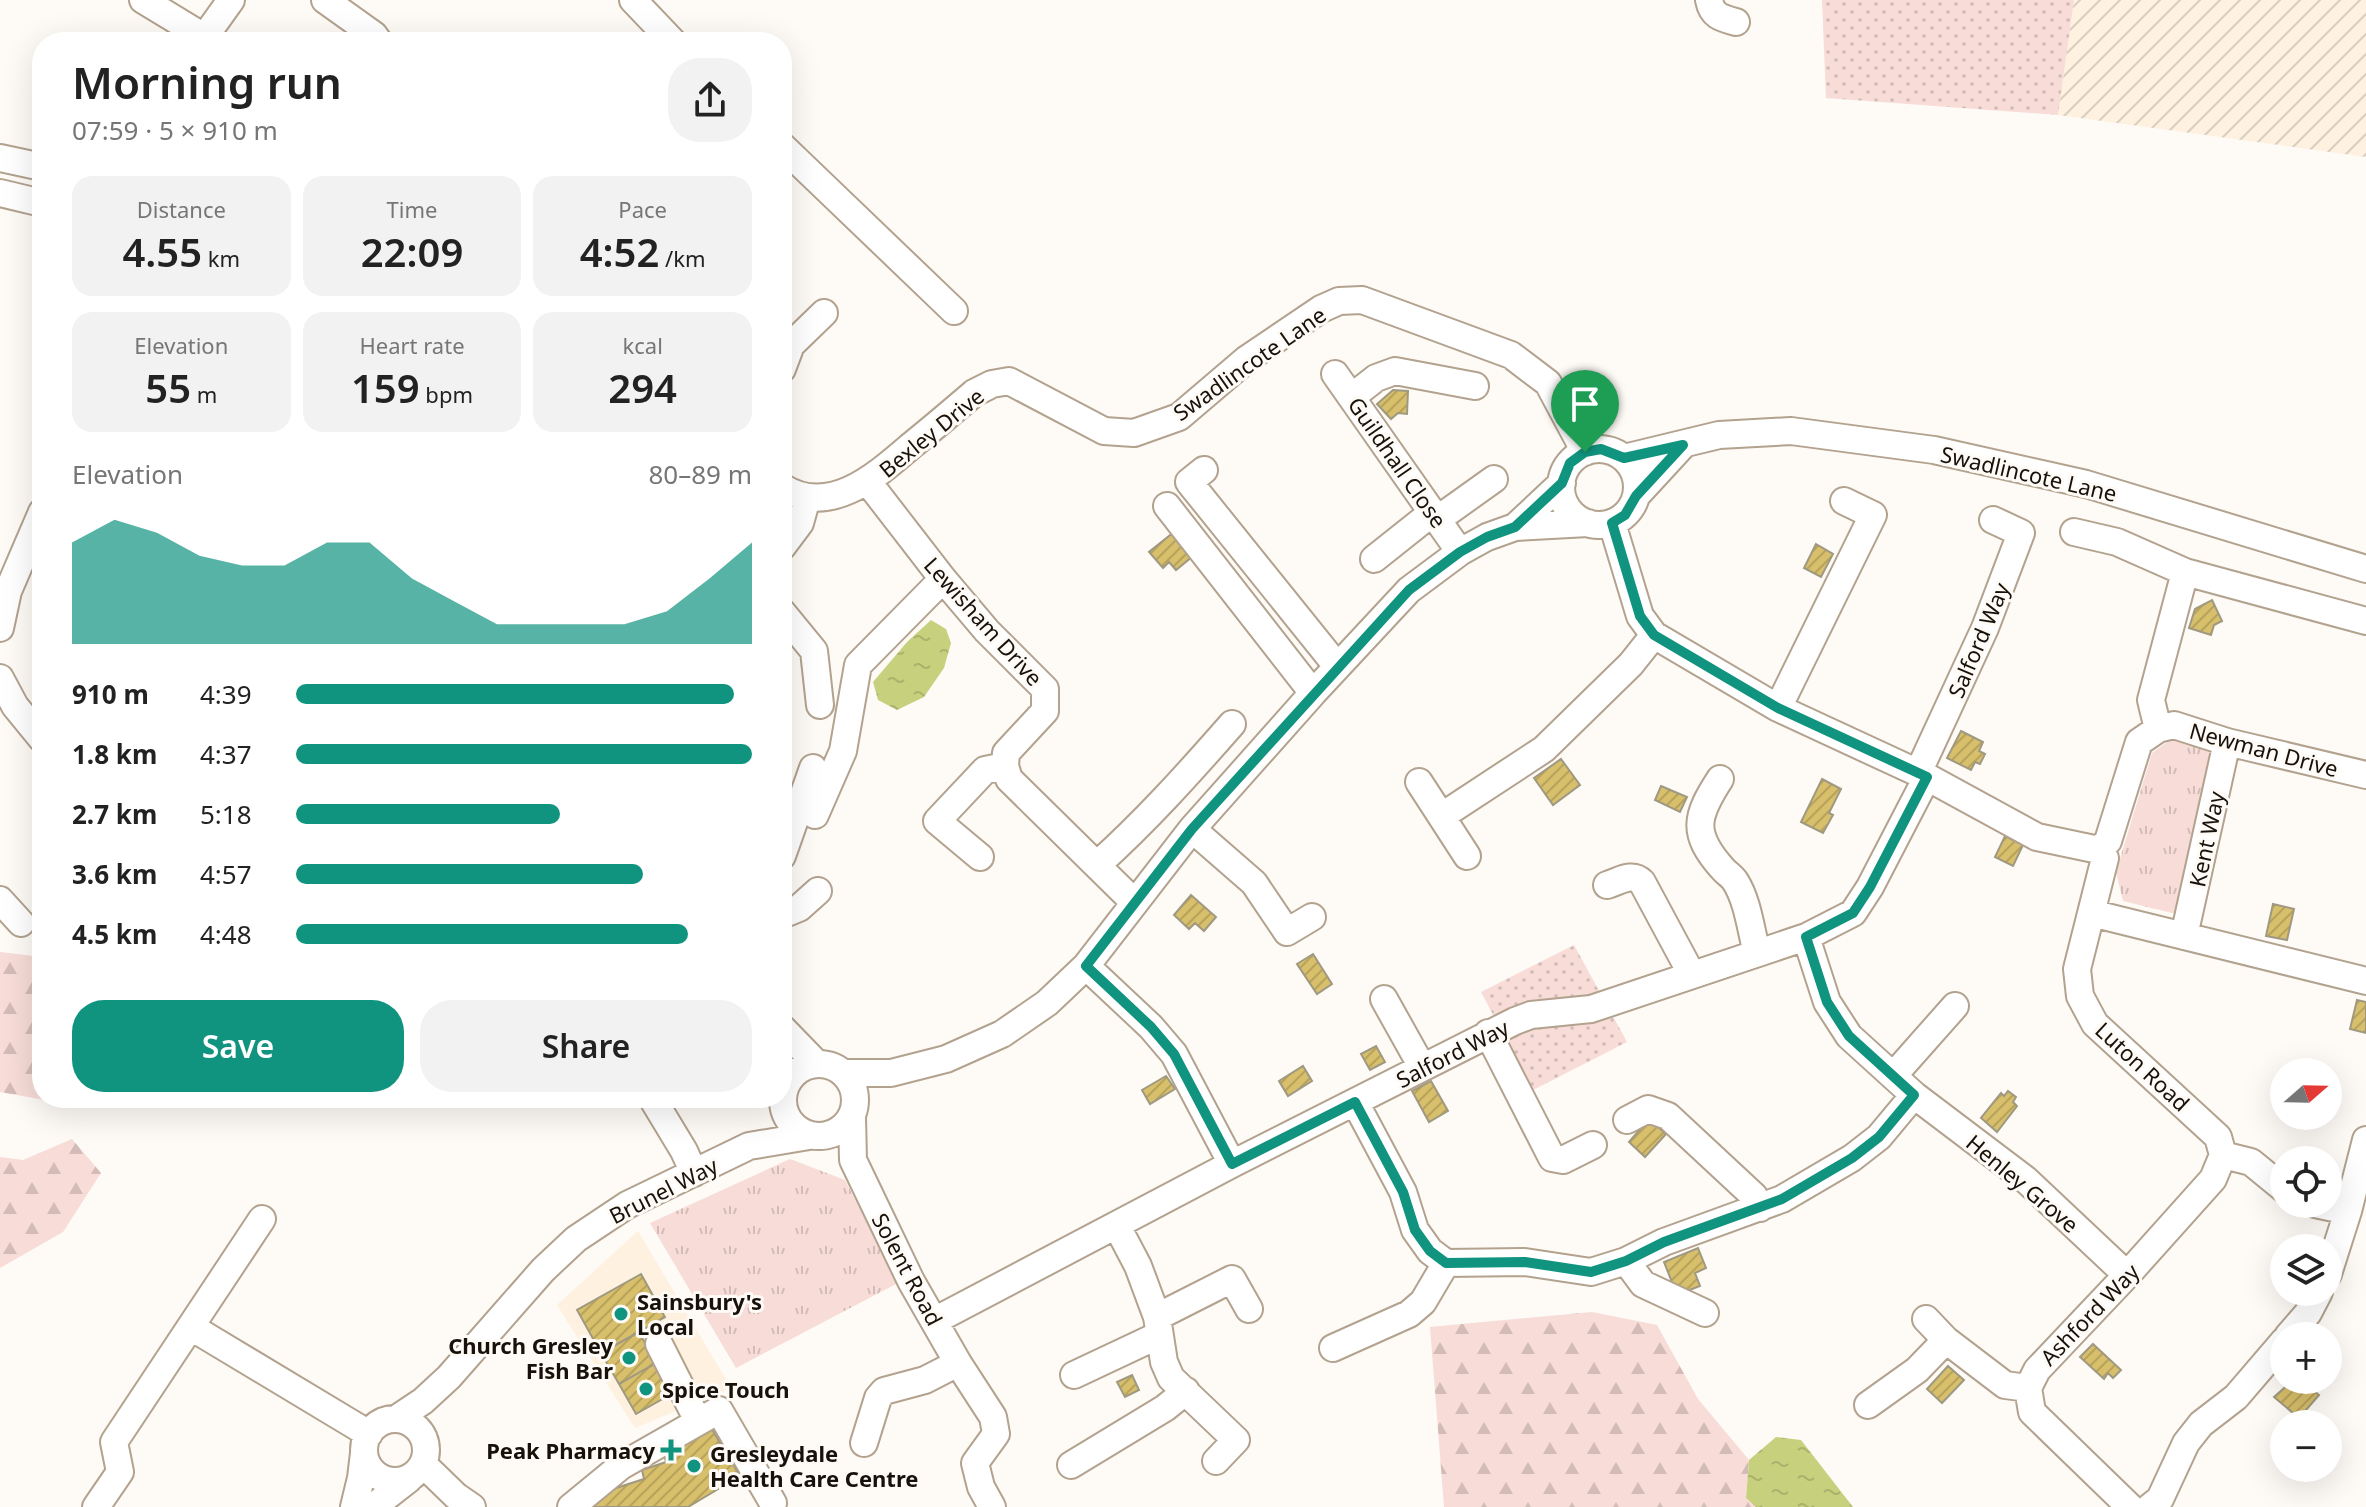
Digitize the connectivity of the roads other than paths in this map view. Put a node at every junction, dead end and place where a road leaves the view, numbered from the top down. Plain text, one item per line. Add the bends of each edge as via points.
1 (143, 0) edge
2 (231, 0) edge
3 (325, 0) edge
4 (633, 0) edge
5 (1709, 0) edge
6 (1736, 22) dead end
7 (190, 32) edge
8 (208, 32) edge
9 (370, 32) edge
10 (663, 32) edge
11 (792, 156) edge
12 (0, 158) edge
13 (32, 165) edge
14 (0, 193) edge
15 (32, 201) edge
16 (954, 311) dead end
17 (824, 313) dead end
18 (792, 344) edge
19 (1335, 374) dead end
20 (1009, 381) joint
21 (1475, 386) dead end
22 (1353, 396) junction
23 (1683, 445) junction
24 (1585, 452) junction
25 (1624, 458) junction
26 (1204, 470) dead end
27 (1494, 479) dead end
28 (868, 482) junction
29 (1562, 483) junction
30 (792, 491) edge
31 (1636, 496) junction
32 (807, 498) junction
33 (1844, 501) dead end
34 (1167, 506) dead end
35 (1435, 516) junction
36 (1993, 520) dead end
37 (1600, 523) junction
38 (1515, 527) junction
39 (32, 532) edge
40 (2074, 532) dead end
41 (792, 534) edge
42 (1460, 552) junction
43 (1374, 559) dead end
44 (2366, 569) edge
45 (2185, 572) junction
46 (943, 579) junction
47 (5, 585) edge
48 (2366, 621) edge
49 (792, 624) edge
50 (0, 628) edge
51 (1654, 635) junction
52 (1337, 666) junction
53 (0, 678) edge
54 (1313, 693) junction
55 (820, 705) dead end
56 (1778, 708) junction
57 (1232, 724) dead end
58 (32, 727) edge
59 (2158, 729) junction
60 (2227, 742) junction
61 (1005, 766) junction
62 (813, 768) dead end
63 (1923, 775) junction
64 (2366, 775) edge
65 (1720, 779) dead end
66 (1419, 782) dead end
67 (815, 815) dead end
68 (1442, 816) junction
69 (792, 828) edge
70 (1192, 829) junction
71 (2099, 850) junction
72 (1467, 856) dead end
73 (980, 857) dead end
74 (1097, 865) junction
75 (1607, 885) dead end
76 (818, 891) dead end
77 (0, 900) edge
78 (1134, 902) junction
79 (792, 911) edge
80 (2091, 913) junction
81 (1312, 917) dead end
82 (21, 923) dead end
83 (2184, 936) junction
84 (1806, 937) junction
85 (1757, 953) junction
86 (1086, 966) junction
87 (1692, 975) junction
88 (2366, 981) edge
89 (1384, 999) dead end
90 (1955, 1006) dead end
91 (1488, 1033) junction
92 (792, 1038) edge
93 (817, 1064) junction
94 (1422, 1067) junction
95 (843, 1073) junction
96 (891, 1073) junction
97 (792, 1076) edge
98 (1893, 1076) junction
99 (1914, 1095) junction
100 (1355, 1102) junction
101 (658, 1108) edge
102 (770, 1108) edge
103 (787, 1108) edge
104 (853, 1112) junction
105 (1627, 1120) dead end
106 (814, 1136) junction
107 (2366, 1140) edge
108 (1593, 1145) dead end
109 (749, 1146) junction
110 (2223, 1155) junction
111 (853, 1160) junction
112 (1232, 1164) junction
113 (694, 1173) junction
114 (2270, 1178) edge
115 (1760, 1208) junction
116 (2342, 1210) edge
117 (2348, 1211) junction
118 (262, 1219) dead end
119 (1117, 1226) junction
120 (2341, 1234) edge
121 (1626, 1261) junction
122 (1446, 1263) junction
123 (2127, 1275) junction
124 (1249, 1309) dead end
125 (1705, 1313) dead end
126 (1926, 1319) dead end
127 (934, 1321) junction
128 (1158, 1326) junction
129 (191, 1327) junction
130 (1946, 1340) junction
131 (659, 1344) dead end
132 (1333, 1348) dead end
133 (2270, 1357) edge
134 (962, 1370) junction
135 (1074, 1375) dead end
136 (449, 1377) junction
137 (2028, 1388) junction
138 (1186, 1391) junction
139 (1868, 1405) dead end
140 (396, 1419) junction
141 (698, 1421) junction
142 (366, 1443) junction
143 (864, 1443) dead end
144 (1216, 1461) dead end
145 (420, 1462) junction
146 (1071, 1465) dead end
147 (773, 1503) dead end
148 (96, 1507) edge
149 (354, 1507) edge
150 (373, 1507) edge
151 (472, 1507) edge
152 (571, 1507) edge
153 (992, 1507) edge
154 (2130, 1507) edge
155 (2150, 1507) edge

1 - 7 street
2 - 8 street
3 - 9 street
4 - 10 street
5 - 6 street via 1718,17
11 - 16 street
12 - 13 street
14 - 15 street
17 - 18 street
19 - 22 street, Guildhall Close
20 - 24 street, Swadlincote Lane via 1104,431 1134,433 1179,417 1247,359 1321,309 1362,300 1511,355 1548,383
20 - 28 street, Bexley Drive via 974,393
21 - 22 street via 1395,371
22 - 35 street, Guildhall Close
23 - 25 street, Swadlincote Lane
23 - 31 street
23 - 44 street, Swadlincote Lane via 1719,435 1791,431 1934,450 2086,484
24 - 25 street via 1601,449
24 - 29 street via 1570,463
25 - 31 street via 1635,477
26 - 52 street via 1189,482
27 - 35 street
28 - 32 street, Bexley Drive via 835,496
28 - 46 street, Lewisham Drive
29 - 37 street via 1570,510
29 - 38 street
30 - 32 street
31 - 37 street via 1625,515
32 - 41 street
33 - 56 street via 1873,515
34 - 54 street
35 - 42 street, Guildhall Close
35 - 43 street
36 - 63 street, Salford Way via 2021,533
37 - 38 street
37 - 51 street via 1640,616
38 - 42 street
39 - 47 street
40 - 45 street via 2117,542
42 - 52 street via 1409,590
45 - 48 street
45 - 59 street via 2151,700
46 - 61 street, Lewisham Drive via 1045,689 1045,711 1006,753
46 - 67 street via 858,665 843,751
47 - 50 street
49 - 55 street via 814,651
51 - 56 street
51 - 68 street via 1544,749
52 - 54 street
53 - 58 street
54 - 70 street
56 - 63 street
57 - 74 street
59 - 60 street, Newman Drive via 2174,725
59 - 71 street, Newman Drive via 2139,742 2108,841
60 - 64 street, Newman Drive
60 - 83 street, Kent Way
61 - 73 street via 985,770 937,821
61 - 74 street via 1009,779
62 - 69 street
63 - 71 street via 2037,837
63 - 84 street, Salford Way via 1853,913
65 - 85 street via 1703,806 1704,844 1735,880
66 - 68 street
68 - 72 street
70 - 78 street
70 - 81 street via 1254,883 1287,932
71 - 80 street, Luton Road via 2105,858
74 - 78 street
75 - 87 street via 1631,876 1642,882
76 - 79 street
77 - 82 street
78 - 86 street
80 - 83 street
80 - 110 street, Luton Road via 2077,969 2080,996 2095,1024 2218,1137
83 - 88 street
84 - 85 street, Salford Way
84 - 98 street, Henley Grove via 1827,1002 1849,1036
85 - 87 street, Salford Way
86 - 96 street via 1047,1003 1002,1034 946,1059
86 - 112 street via 1174,1054
87 - 91 street, Salford Way via 1591,1009 1531,1015
89 - 94 street
90 - 98 street
91 - 94 street, Salford Way
91 - 108 street via 1552,1158 1563,1160
92 - 93 street
93 - 95 street
93 - 97 street
94 - 100 street, Salford Way
95 - 96 street
95 - 104 street via 851,1083
96 - 104 street
98 - 99 street, Henley Grove
99 - 115 street via 1879,1137 1852,1158
99 - 123 street, Henley Grove via 2025,1179
100 - 112 street, Salford Way
100 - 122 street via 1403,1192 1415,1230
101 - 113 street
102 - 109 street, Brunel Way
103 - 106 street via 789,1122
104 - 106 street via 837,1132
104 - 111 street, Solent Road
105 - 115 street via 1648,1109 1668,1116 1754,1196
106 - 109 street, Brunel Way
106 - 111 street
107 - 117 street
109 - 113 street, Brunel Way
110 - 114 street via 2251,1162
110 - 123 street, Ashford Way via 2213,1179
111 - 127 street, Solent Road
112 - 119 street, Salford Way
113 - 136 street, Brunel Way via 627,1205 576,1239
115 - 121 street
116 - 117 street
117 - 120 street
118 - 129 street
119 - 127 street, Salford Way
119 - 128 street via 1138,1266
121 - 122 street via 1591,1272 1525,1262
121 - 125 street via 1643,1284
122 - 132 street via 1423,1302 1409,1314
123 - 137 street, Ashford Way via 2037,1370
124 - 128 street via 1232,1279
126 - 130 street
127 - 134 street, Solent Road
128 - 135 street
128 - 138 street via 1164,1362 1171,1378
129 - 142 street
129 - 148 street via 114,1442 120,1472
130 - 137 street via 2005,1385
130 - 139 street via 1917,1370
131 - 141 street
133 - 155 street via 2236,1397 2201,1424 2186,1443 2160,1499
134 - 143 street via 884,1391
134 - 153 street, Solent Road via 993,1417 996,1434 975,1463
136 - 140 street, Brunel Way
136 - 145 street, Brunel Way via 433,1408
137 - 154 street, Ashford Way via 2032,1412
138 - 144 street via 1236,1440
138 - 146 street
140 - 142 street via 385,1420
140 - 145 street via 415,1426
141 - 147 street via 719,1410
141 - 152 street via 621,1466
142 - 145 street via 372,1471 380,1478 400,1482
142 - 149 street
145 - 150 street
145 - 151 street

